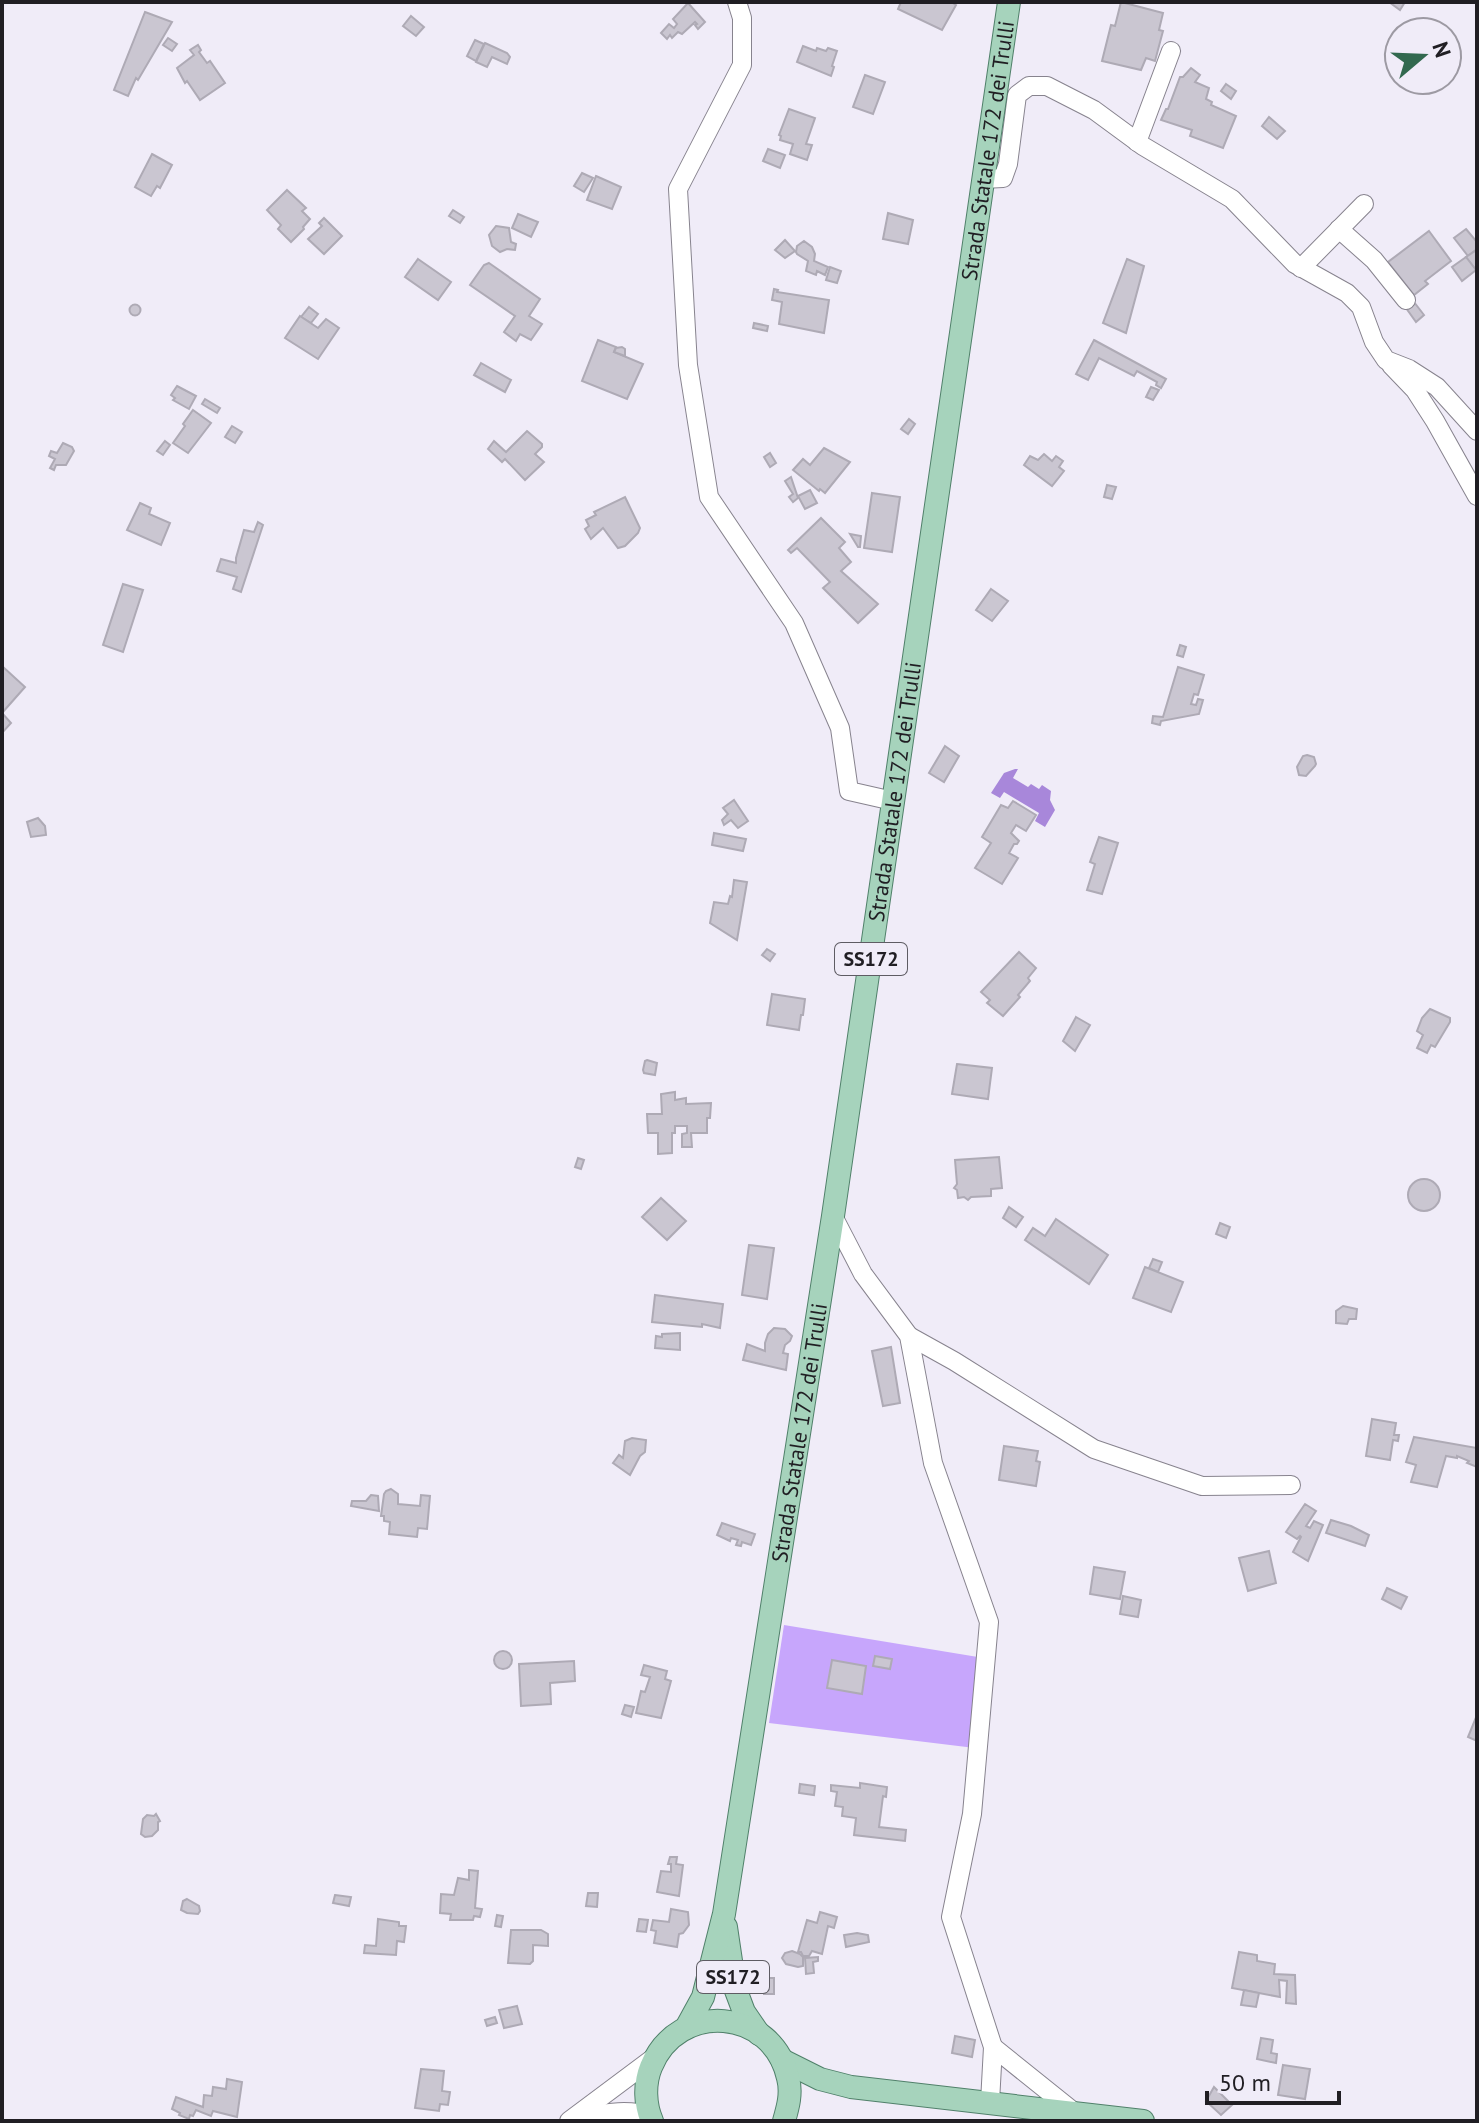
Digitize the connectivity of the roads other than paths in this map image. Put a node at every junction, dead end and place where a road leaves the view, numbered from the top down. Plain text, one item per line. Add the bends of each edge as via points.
1 (737, 2) edge
2 (1009, 2) edge
3 (1171, 51) dead end
4 (1137, 142) junction
5 (983, 179) junction
6 (1364, 204) dead end
7 (1339, 229) junction
8 (1301, 268) junction
9 (1406, 300) dead end
10 (1386, 360) junction
11 (1477, 431) edge
12 (1477, 496) edge
13 (893, 801) junction
14 (833, 1216) junction
15 (909, 1336) junction
16 (1291, 1485) dead end
17 (724, 1914) junction
18 (686, 2028) junction
19 (760, 2034) junction
20 (993, 2047) junction
21 (656, 2056) junction
22 (782, 2060) junction
23 (990, 2102) junction
24 (1074, 2112) junction
25 (651, 2118) edge
26 (572, 2120) edge
27 (784, 2121) edge
28 (1143, 2121) edge

1 - 13 street via 742,65 678,189 688,365 709,497 794,623 840,728 849,791
2 - 5 main road, Strada Statale 172 dei Trulli / SS172
3 - 4 street
4 - 5 street via 1094,110 1047,86 1029,86 1017,95 1003,178
4 - 8 street via 1232,199
5 - 13 main road, Strada Statale 172 dei Trulli / SS172
6 - 7 street
7 - 8 street
7 - 9 street via 1374,260
8 - 10 street via 1347,293 1361,307
10 - 11 street via 1437,387
10 - 12 street via 1415,390
13 - 14 main road, Strada Statale 172 dei Trulli / SS172
14 - 15 street via 863,1274
14 - 17 main road, Strada Statale 172 dei Trulli / SS172
15 - 16 street via 1094,1449 1202,1486
15 - 20 street via 933,1463 989,1622 972,1814 951,1917
17 - 18 main road, Strada Statale 172 dei Trulli / SS172 via 703,1997
17 - 19 main road, Strada Statale 172 dei Trulli / SS172 via 735,1988
18 - 19 main road via 722,2020
18 - 21 main road
19 - 22 main road, Strada Statale 172 dei Trulli
20 - 23 street
20 - 24 street
21 - 25 main road via 646,2085
21 - 26 street
22 - 23 main road via 851,2087
22 - 27 main road via 790,2102
23 - 24 main road
24 - 28 main road
25 - 26 street via 636,2111

